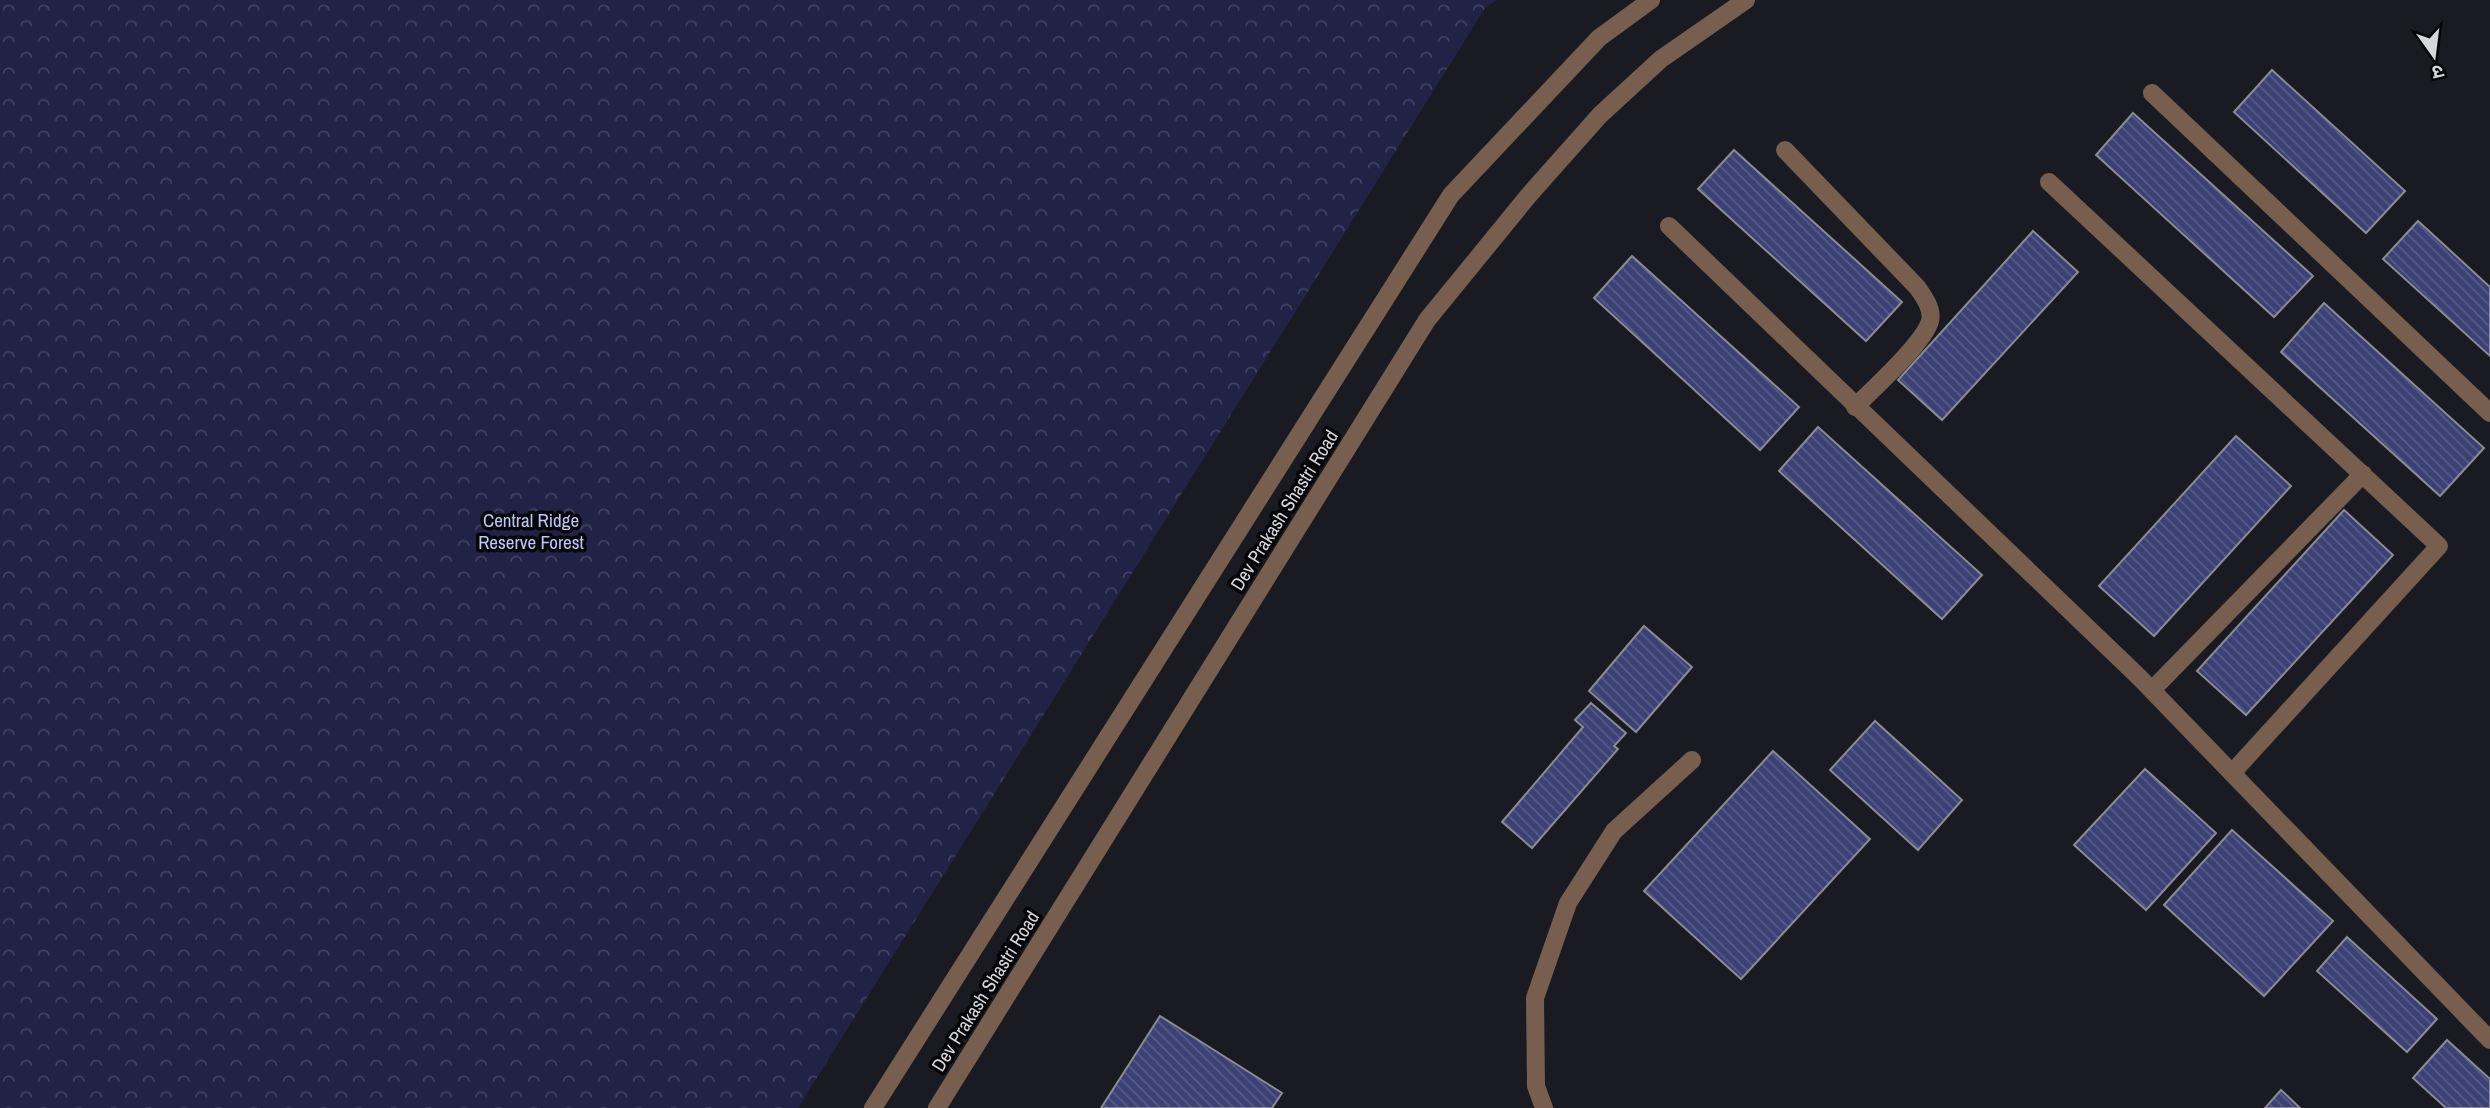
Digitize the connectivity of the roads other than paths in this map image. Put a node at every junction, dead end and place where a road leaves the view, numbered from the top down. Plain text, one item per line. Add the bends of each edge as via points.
1 (1651, 0) edge
2 (1746, 0) edge
3 (2152, 93) dead end
4 (1786, 150) dead end
5 (2049, 182) dead end
6 (1669, 226) dead end
7 (1855, 407) junction
8 (2490, 413) edge
9 (2363, 474) junction
10 (2152, 690) junction
11 (1692, 760) dead end
12 (2232, 773) junction
13 (2490, 1040) edge
14 (873, 1108) edge
15 (937, 1108) edge
16 (1545, 1108) edge

1 - 14 street, Dev Prakash Shastri Road via 1599,38 1451,195
2 - 15 street, Dev Prakash Shastri Road via 1661,59 1600,115 1427,320
3 - 8 street
4 - 7 street via 1928,302 1931,319 1924,334
5 - 9 street
6 - 7 street
7 - 10 street
9 - 10 street
9 - 12 street via 2439,546
10 - 12 street
11 - 16 street via 1614,831 1568,903 1535,998 1536,1086
12 - 13 street

